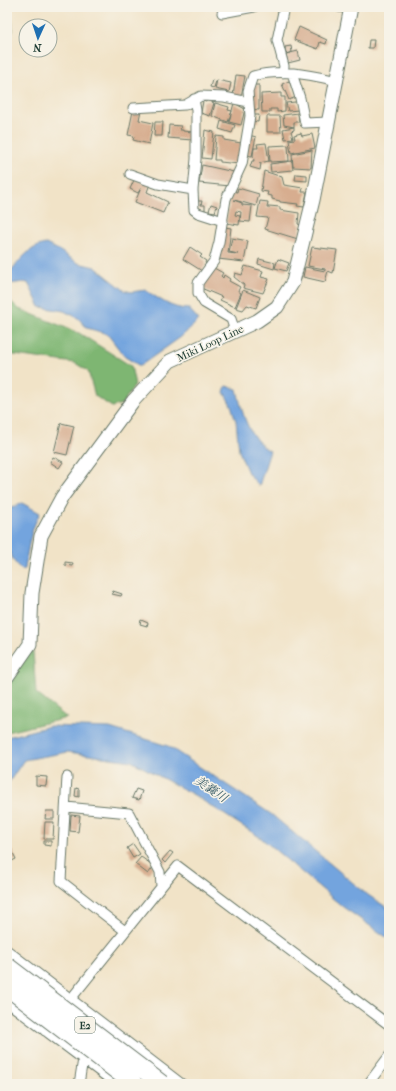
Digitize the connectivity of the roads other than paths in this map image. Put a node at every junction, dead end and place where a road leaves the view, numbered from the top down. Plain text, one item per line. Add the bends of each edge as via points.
1 (253, 7) edge
2 (284, 7) edge
3 (347, 8) edge
4 (222, 13) dead end
5 (287, 73) junction
6 (338, 81) junction
7 (194, 99) junction
8 (249, 102) junction
9 (133, 108) dead end
10 (329, 122) junction
11 (130, 174) dead end
12 (193, 190) junction
13 (223, 221) junction
14 (235, 331) junction
15 (7, 677) edge
16 (68, 777) dead end
17 (66, 807) junction
18 (161, 886) junction
19 (125, 931) junction
20 (7, 950) edge
21 (7, 966) edge
22 (7, 987) edge
23 (71, 999) junction
24 (7, 1002) edge
25 (389, 1025) edge
26 (45, 1031) junction
27 (389, 1056) edge
28 (83, 1059) junction
29 (79, 1084) edge
30 (116, 1084) edge
31 (134, 1084) edge
32 (162, 1084) edge
33 (182, 1084) edge
34 (368, 1084) edge

1 - 4 street
2 - 5 street via 277,40
3 - 6 main road, Miki Loop Line
5 - 6 street
5 - 8 street via 267,72 253,76 248,90
5 - 10 street via 300,98 305,123
6 - 10 main road, Miki Loop Line
7 - 8 street via 201,96 224,97
7 - 9 street via 185,105
7 - 12 street via 196,159
8 - 13 street via 250,116 242,164 226,199
10 - 14 main road, Miki Loop Line via 293,282 277,307 257,321
11 - 12 street via 158,184
12 - 13 street via 194,210
13 - 14 street via 214,261 198,283 198,293 204,303 231,318
14 - 15 main road, Miki Loop Line via 170,362 133,401 62,497 41,536 32,593 30,644
16 - 17 street
17 - 18 street via 129,813 160,872
17 - 19 street via 61,881
18 - 19 street
18 - 25 street via 178,866
19 - 23 street
20 - 23 street
21 - 32 highway, E2, bridge
22 - 31 highway, E2, bridge
23 - 26 street
23 - 33 street
24 - 26 street
26 - 28 street
27 - 34 street
28 - 29 street
28 - 30 street

